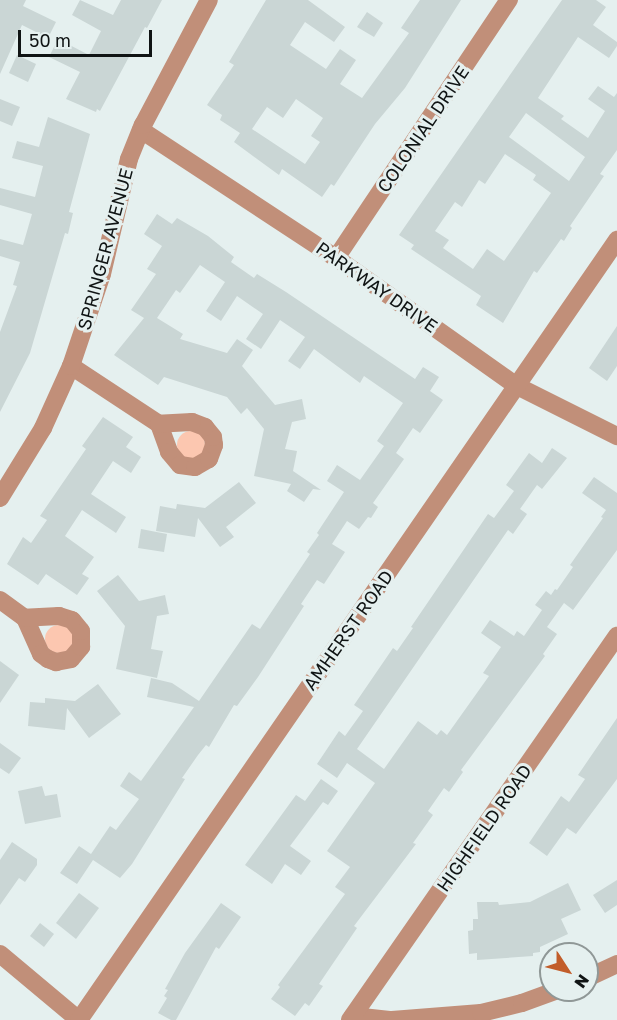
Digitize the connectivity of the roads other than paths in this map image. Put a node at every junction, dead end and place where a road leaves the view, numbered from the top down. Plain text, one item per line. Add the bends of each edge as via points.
1 (209, 0) edge
2 (510, 0) edge
3 (141, 130) junction
4 (617, 240) edge
5 (336, 258) junction
6 (71, 366) junction
7 (517, 386) junction
8 (159, 423) dead end
9 (617, 436) edge
10 (0, 498) edge
11 (0, 600) edge
12 (26, 618) dead end
13 (617, 636) edge
14 (0, 954) edge
15 (617, 964) edge
16 (599, 972) edge
17 (539, 997) edge
18 (351, 1018) edge
19 (79, 1020) edge

1 - 3 street, SPRINGER AVENUE
2 - 5 street, COLONIAL DRIVE
3 - 5 street, PARKWAY DRIVE
3 - 6 street, SPRINGER AVENUE via 129,159 102,274
4 - 7 street, AMHERST ROAD
5 - 7 street, PARKWAY DRIVE
6 - 8 street
6 - 10 street, SPRINGER AVENUE via 43,428
7 - 9 street, PARKWAY DRIVE
7 - 19 street, AMHERST ROAD
11 - 12 street
13 - 18 street, HIGHFIELD ROAD
14 - 19 street
15 - 16 street
17 - 18 street via 482,1013 392,1020

